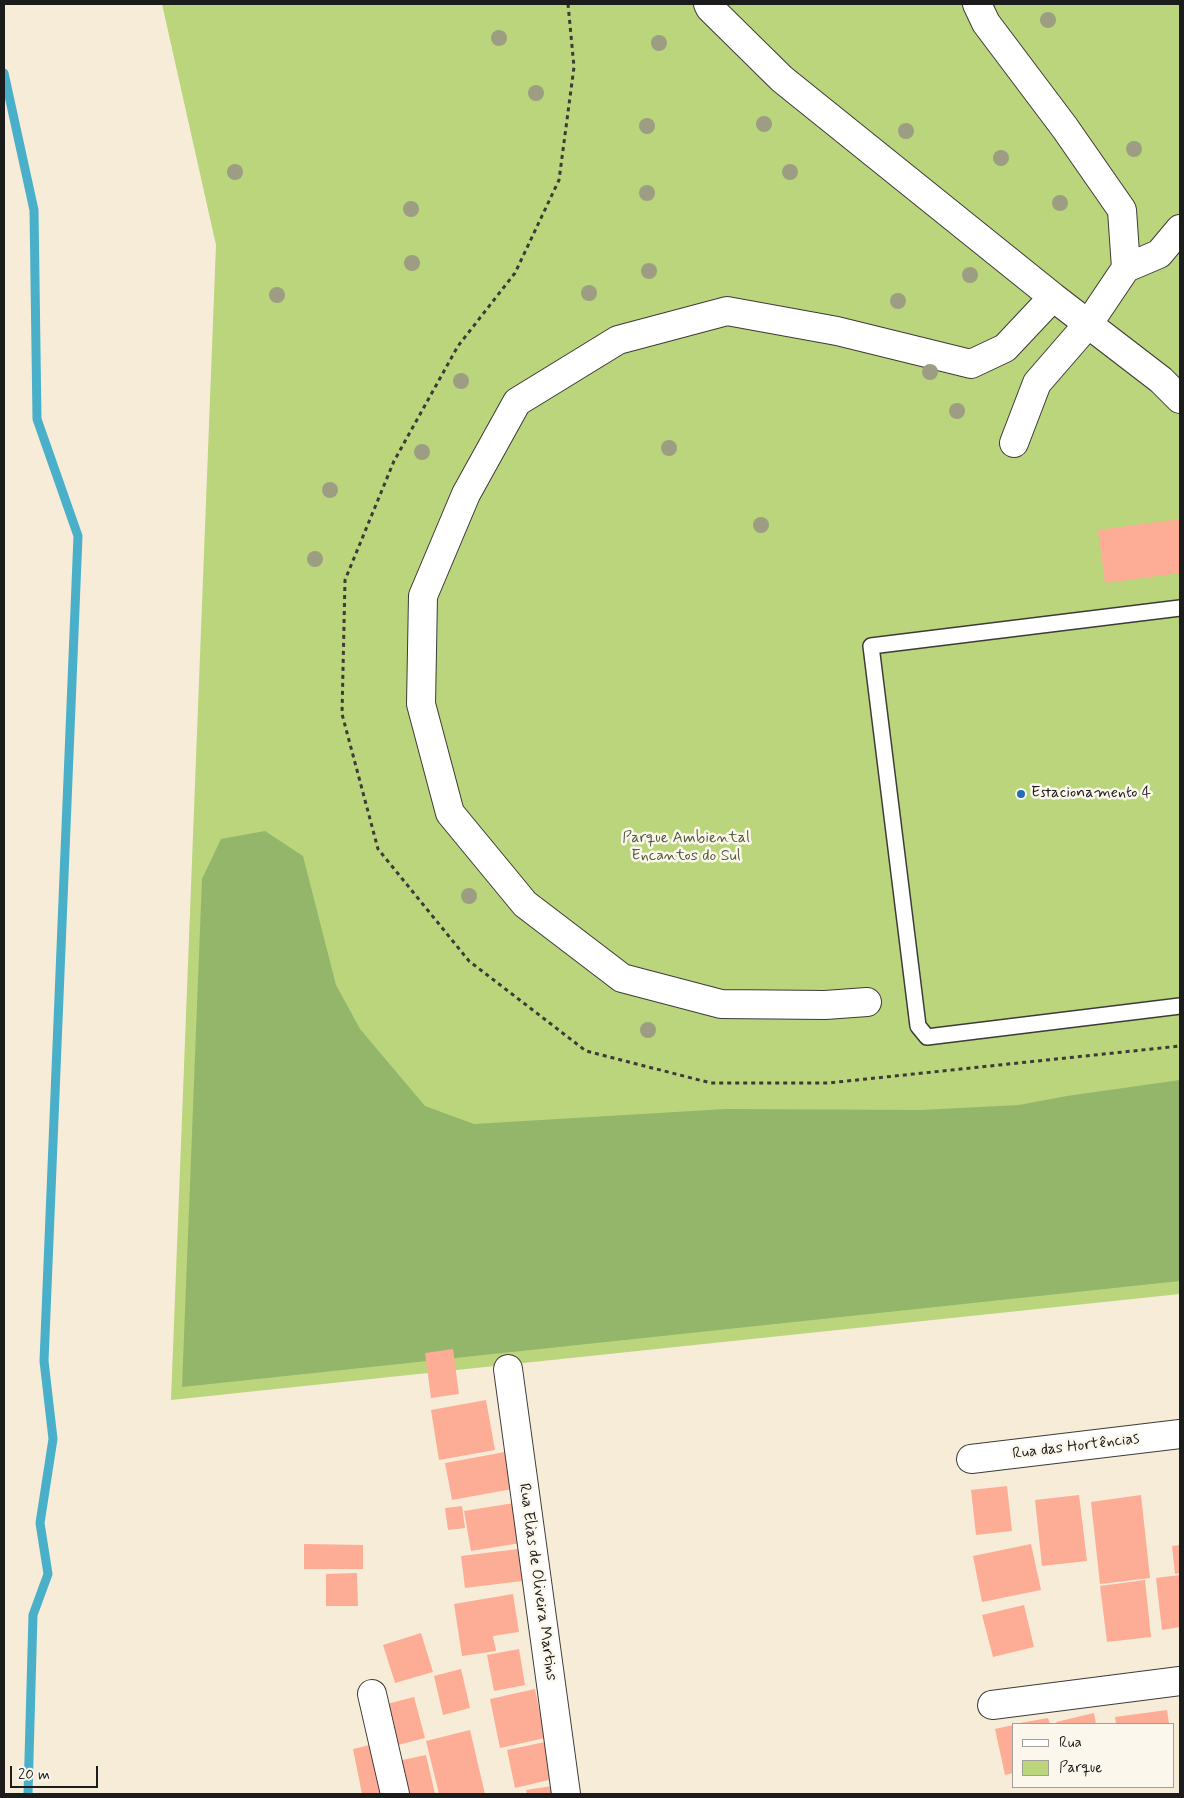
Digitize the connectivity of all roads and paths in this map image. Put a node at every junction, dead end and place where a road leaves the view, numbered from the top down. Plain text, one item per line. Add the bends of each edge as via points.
1 (568, 4) edge
2 (708, 4) edge
3 (977, 4) edge
4 (1180, 229) edge
5 (1126, 268) junction
6 (1053, 297) junction
7 (1089, 323) junction
8 (1180, 399) edge
9 (1014, 443) dead end
10 (1180, 608) edge
11 (867, 1002) dead end
12 (1180, 1006) edge
13 (1180, 1046) edge
14 (508, 1369) dead end
15 (1180, 1434) edge
16 (971, 1460) dead end
17 (1180, 1681) edge
18 (372, 1694) dead end
19 (992, 1705) dead end
20 (395, 1794) edge
21 (566, 1794) edge

1 - 13 path via 574,67 559,180 515,274 458,346 394,461 345,580 342,714 378,849 470,961 586,1050 711,1082 828,1083
2 - 6 street via 782,80
3 - 5 street via 986,23 1122,210
4 - 5 street via 1159,254
5 - 7 street
6 - 7 street
6 - 11 street via 1005,348 971,364 837,331 727,310 618,340 517,402 466,494 424,596 421,704 450,813 525,904 622,978 721,1004
7 - 8 street
7 - 9 street via 1037,383
10 - 12 lane via 871,646 918,1026 927,1037
14 - 21 street, Rua Elias de Oliveira Martins
15 - 16 street, Rua das Hortências
17 - 19 street
18 - 20 street

